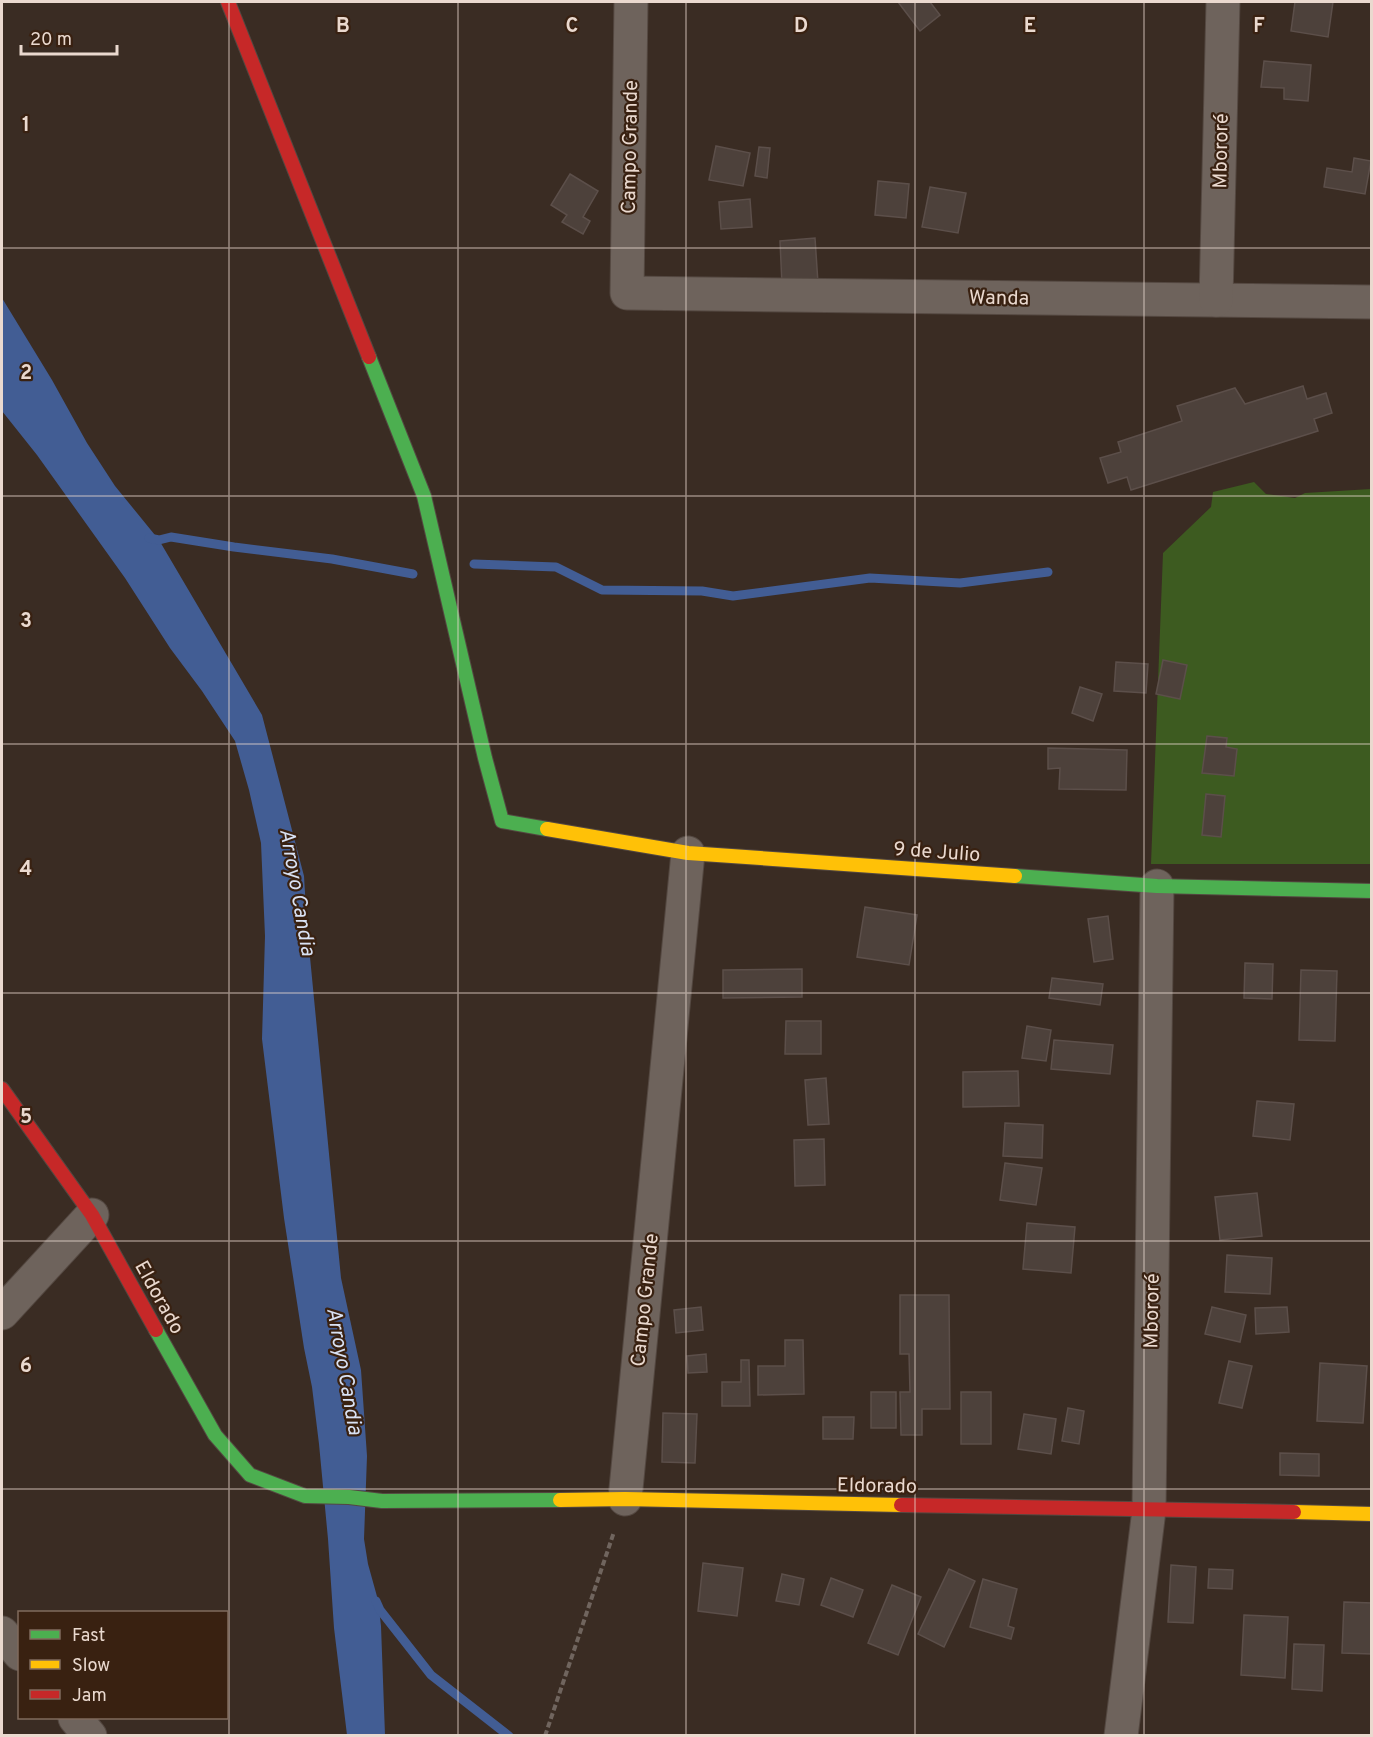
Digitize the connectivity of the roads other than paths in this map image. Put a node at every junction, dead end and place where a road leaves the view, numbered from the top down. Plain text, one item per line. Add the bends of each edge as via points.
1 (228, 2) edge
2 (631, 2) edge
3 (1223, 2) edge
4 (627, 293) joint
5 (1216, 300) junction
6 (1371, 302) edge
7 (688, 853) junction
8 (1157, 886) junction
9 (1371, 891) edge
10 (2, 1089) edge
11 (92, 1215) junction
12 (2, 1313) edge
13 (625, 1499) junction
14 (1149, 1510) junction
15 (1371, 1514) edge
16 (2, 1634) edge
17 (18, 1652) edge
18 (76, 1719) edge
19 (90, 1736) edge
20 (1120, 1736) edge

1 - 7 street, 9 de Julio via 424,496 502,821
2 - 4 street, Campo Grande
3 - 5 street, Mbororé
4 - 5 street, Wanda
5 - 6 street, Wanda
7 - 8 street, 9 de Julio
7 - 13 street, Campo Grande
8 - 9 street, 9 de Julio
8 - 14 street, Mbororé
10 - 11 street, Eldorado
11 - 12 street
11 - 13 street, Eldorado via 215,1435 250,1475 305,1496 382,1501
13 - 14 street, Eldorado
14 - 15 street, Eldorado
14 - 20 street, Mbororé
16 - 17 street
18 - 19 street

